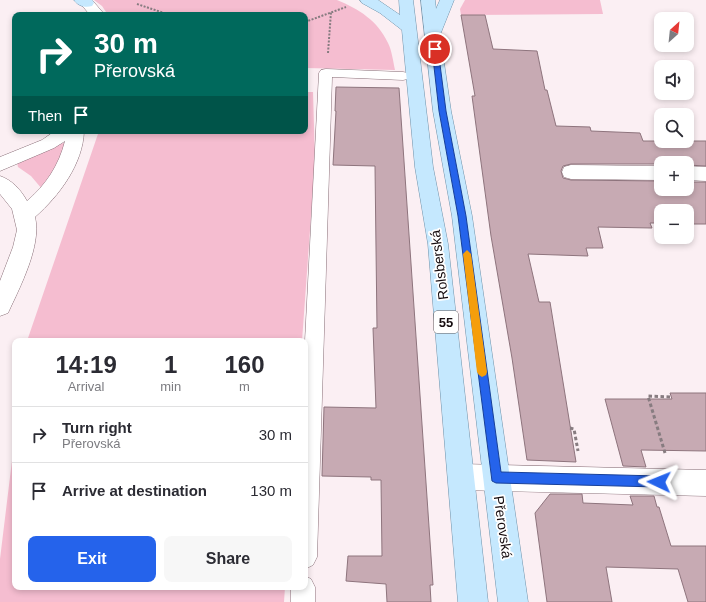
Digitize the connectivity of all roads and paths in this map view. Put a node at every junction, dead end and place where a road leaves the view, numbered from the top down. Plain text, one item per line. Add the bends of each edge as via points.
1 (367, 0) edge
2 (406, 0) edge
3 (428, 0) edge
4 (447, 0) edge
5 (84, 2) edge
6 (137, 4) dead end
7 (349, 6) dead end
8 (95, 12) edge
9 (161, 12) edge
10 (331, 12) junction
11 (308, 21) edge
12 (408, 28) junction
13 (433, 34) junction
14 (326, 73) junction
15 (403, 76) dead end
16 (63, 134) edge
17 (75, 134) edge
18 (0, 164) edge
19 (571, 172) dead end
20 (654, 173) edge
21 (694, 174) edge
22 (706, 174) edge
23 (0, 183) edge
24 (24, 215) junction
25 (0, 306) edge
26 (672, 397) dead end
27 (570, 428) dead end
28 (664, 450) dead end
29 (579, 455) dead end
30 (461, 477) junction
31 (496, 477) junction
32 (706, 483) edge
33 (308, 488) edge
34 (303, 590) edge
35 (303, 602) edge
36 (473, 602) edge
37 (513, 602) edge

1 - 12 main road
2 - 12 main road, Rolsberská / 55
3 - 13 main road, Přerovská / 55
4 - 13 main road
5 - 8 street
6 - 9 path
7 - 10 path
10 - 11 path
10 - 14 path
12 - 30 main road, Rolsberská / 55 via 424,167 438,244
13 - 31 main road, Přerovská / 55 via 442,111 462,216
14 - 15 lane
14 - 33 lane
16 - 18 street via 48,144
17 - 24 street via 73,146 61,177 44,198
19 - 20 street
21 - 22 street
23 - 24 street via 18,200
24 - 25 street via 27,230 25,244
26 - 28 path via 648,396
27 - 29 path via 574,429
30 - 31 street
30 - 36 main road, Rolsberská / 55
31 - 32 street
31 - 37 main road, Přerovská / 55
34 - 35 lane

